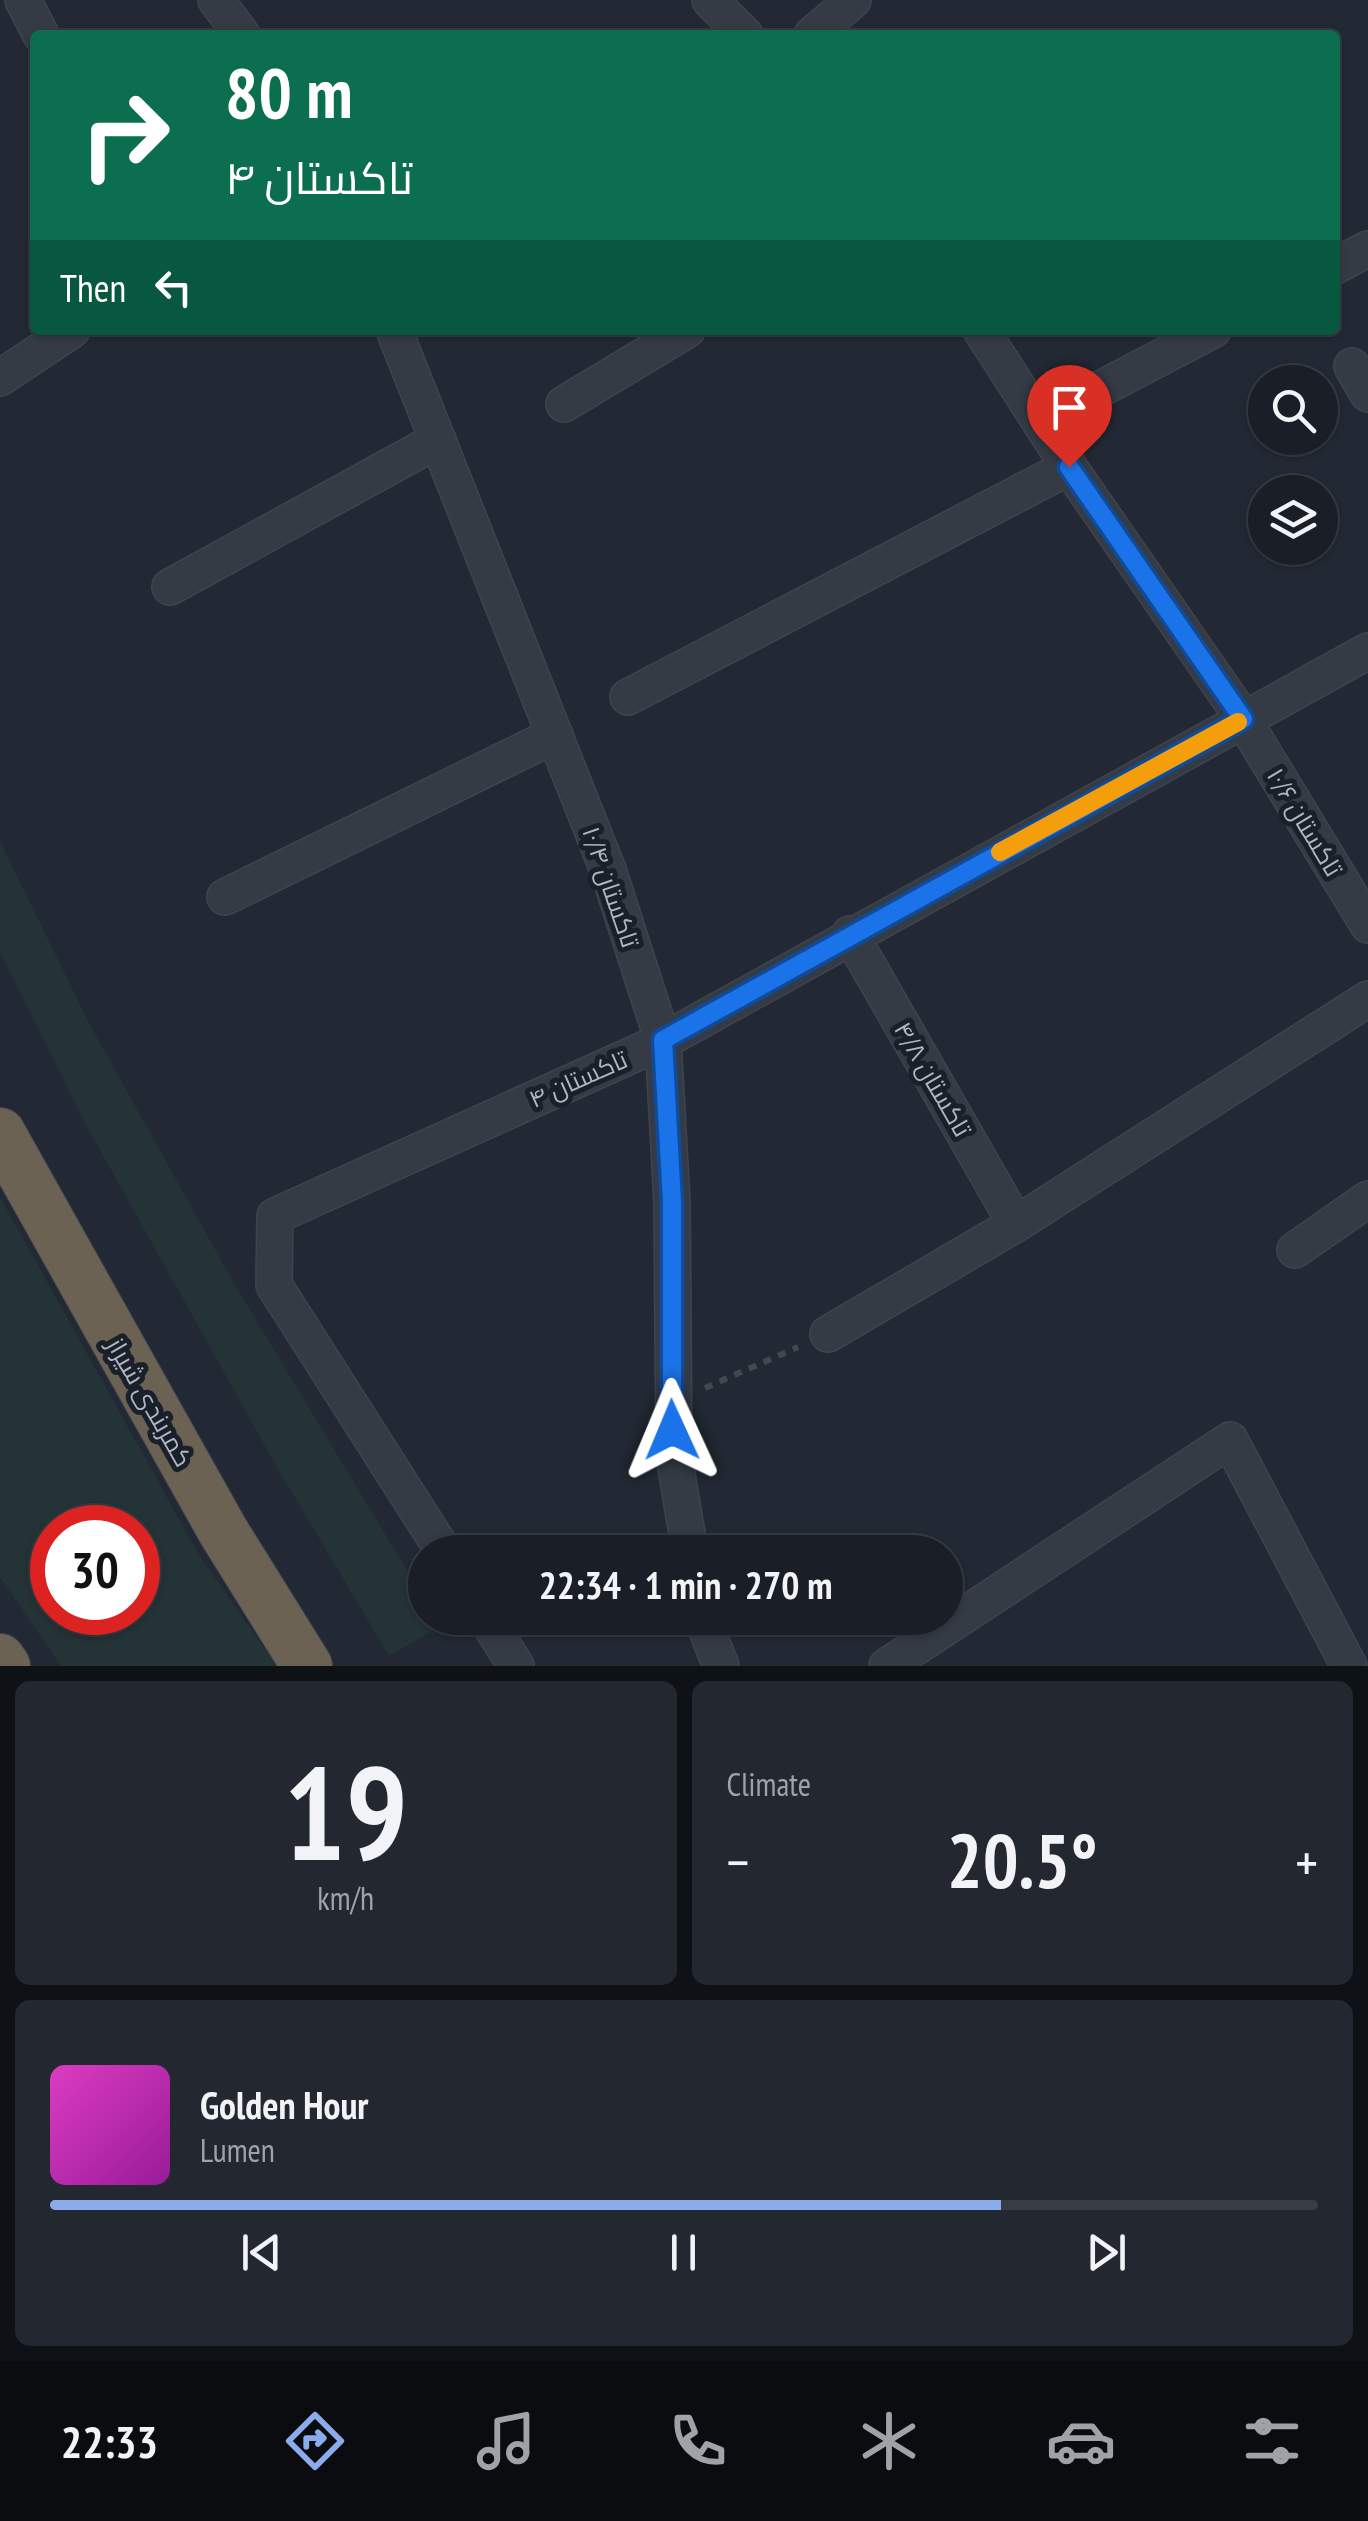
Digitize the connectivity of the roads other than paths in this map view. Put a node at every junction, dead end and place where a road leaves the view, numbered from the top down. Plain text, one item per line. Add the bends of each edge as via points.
1 (23, 0) edge
2 (216, 0) edge
3 (710, 0) edge
4 (853, 0) edge
5 (38, 30) edge
6 (238, 30) edge
7 (740, 30) edge
8 (818, 30) edge
9 (1368, 249) edge
10 (1340, 263) edge
11 (64, 335) edge
12 (396, 335) edge
13 (680, 335) edge
14 (984, 335) edge
15 (1203, 335) edge
16 (0, 378) edge
17 (564, 404) dead end
18 (1041, 420) junction
19 (438, 440) junction
20 (1069, 467) junction
21 (170, 587) dead end
22 (1368, 650) edge
23 (628, 696) dead end
24 (1243, 719) junction
25 (555, 735) junction
26 (225, 897) dead end
27 (1368, 925) edge
28 (850, 934) junction
29 (1368, 999) edge
30 (663, 1040) junction
31 (0, 1132) edge
32 (1368, 1199) edge
33 (1016, 1224) junction
34 (1295, 1250) dead end
35 (828, 1334) road end
36 (433, 1535) edge
37 (687, 1535) edge
38 (497, 1635) edge
39 (709, 1635) edge
40 (0, 1659) edge
41 (5, 1666) edge
42 (308, 1666) edge
43 (516, 1666) edge
44 (721, 1666) edge
45 (887, 1666) edge
46 (1349, 1666) edge

1 - 5 street
2 - 6 street
3 - 7 street
4 - 8 street
9 - 10 street
11 - 16 street
12 - 19 street, تاکستان ۱۰/۴
13 - 17 street
14 - 18 street, تاکستان ۱۰/۶
15 - 18 street
18 - 20 street, تاکستان ۱۰/۶
19 - 21 street
19 - 25 street, تاکستان ۱۰/۴
20 - 23 street
20 - 24 street, تاکستان ۱۰/۶
22 - 24 street, تاکستان ۴
24 - 27 street, تاکستان ۱۰/۶
24 - 28 street, تاکستان ۴
25 - 26 street
25 - 30 street, تاکستان ۱۰/۴
28 - 30 street, تاکستان ۴
28 - 33 street, تاکستان ۴/۸
29 - 33 street
30 - 36 street, تاکستان ۴ via 275,1216 274,1285
30 - 37 street, تاکستان ۱۰/۴ via 674,1456
31 - 42 highway, کمربندی شیراز via 223,1531
32 - 34 street
33 - 35 street
38 - 43 street
39 - 44 street
40 - 41 highway
45 - 46 street via 1230,1440

